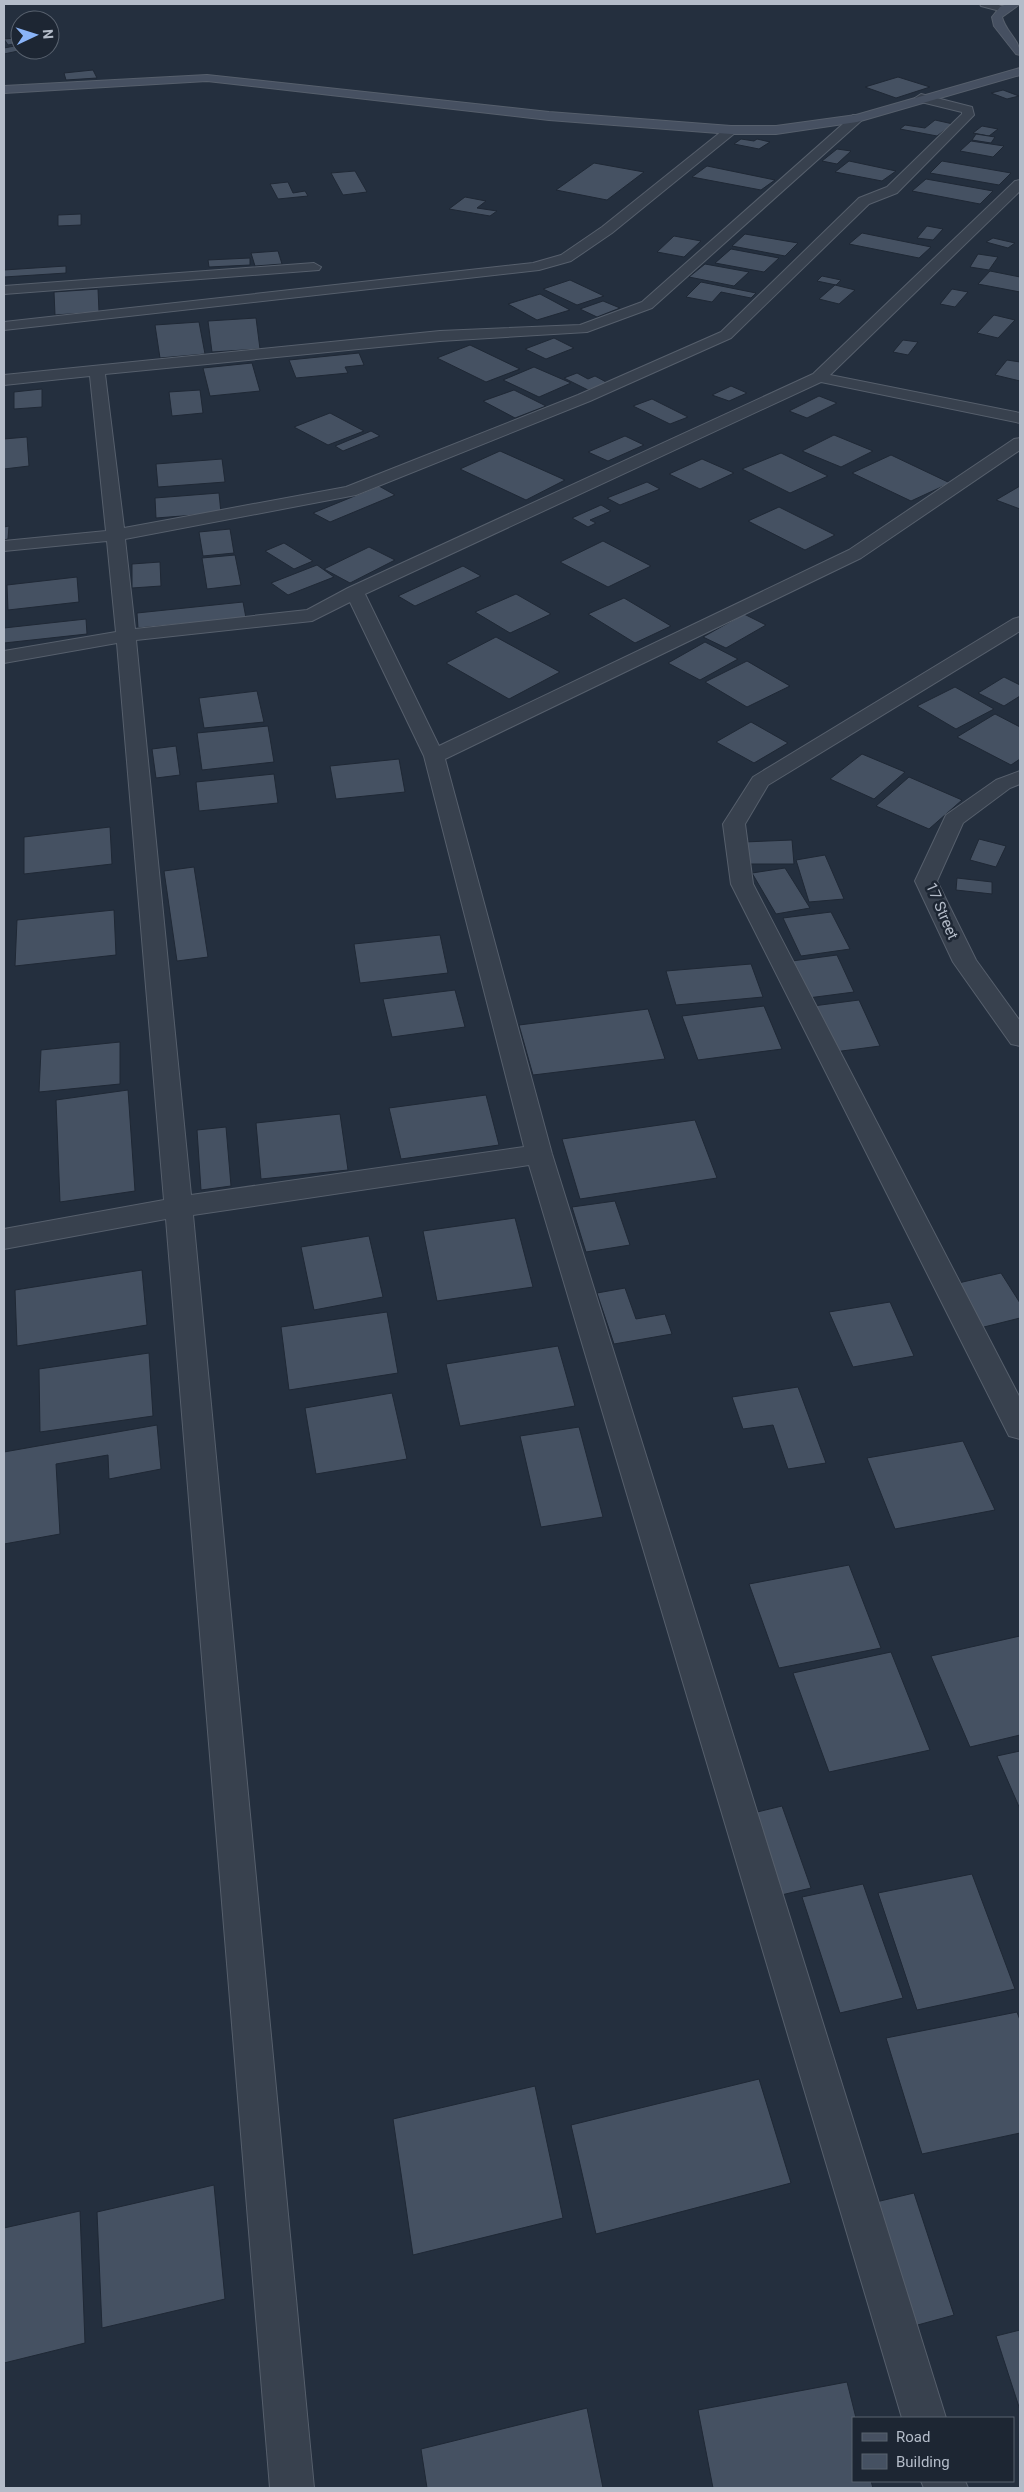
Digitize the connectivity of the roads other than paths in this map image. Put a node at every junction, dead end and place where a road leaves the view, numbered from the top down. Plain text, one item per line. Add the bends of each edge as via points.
1 (985, 4) edge
2 (1015, 4) edge
3 (1004, 9) junction
4 (1020, 52) edge
5 (1020, 71) edge
6 (4, 90) edge
7 (921, 98) junction
8 (858, 118) junction
9 (731, 130) junction
10 (1020, 184) edge
11 (314, 267) dead end
12 (4, 290) edge
13 (4, 326) edge
14 (97, 370) junction
15 (819, 376) junction
16 (4, 380) edge
17 (1020, 418) edge
18 (1020, 443) edge
19 (117, 535) junction
20 (4, 546) edge
21 (355, 592) junction
22 (1020, 624) edge
23 (124, 636) junction
24 (4, 657) edge
25 (434, 756) junction
26 (1020, 777) edge
27 (1020, 1038) edge
28 (539, 1154) junction
29 (178, 1207) junction
30 (4, 1239) edge
31 (1020, 1427) edge
32 (924, 2417) edge
33 (292, 2488) edge

1 - 3 street
2 - 3 main road
3 - 4 main road via 997,17 999,26
5 - 7 main road
6 - 9 main road via 207,78 549,116
7 - 8 main road
7 - 19 street via 968,110 968,114 892,190 864,200 726,335 584,398 350,492
8 - 9 main road via 776,130
8 - 14 street via 647,305 582,329 440,336
9 - 13 street via 607,230 566,258 534,267
10 - 15 street
11 - 12 street
14 - 16 street
14 - 19 street
15 - 17 street
15 - 21 street
18 - 25 street via 855,554
19 - 20 street
19 - 23 street
21 - 23 street via 312,615
21 - 25 street
22 - 31 street via 760,781 734,824 742,884
23 - 24 street
23 - 29 street
25 - 28 street
26 - 27 street, 17 Street via 1002,784 954,820 926,881 965,962
28 - 29 street
28 - 32 street
29 - 30 street
29 - 33 street

